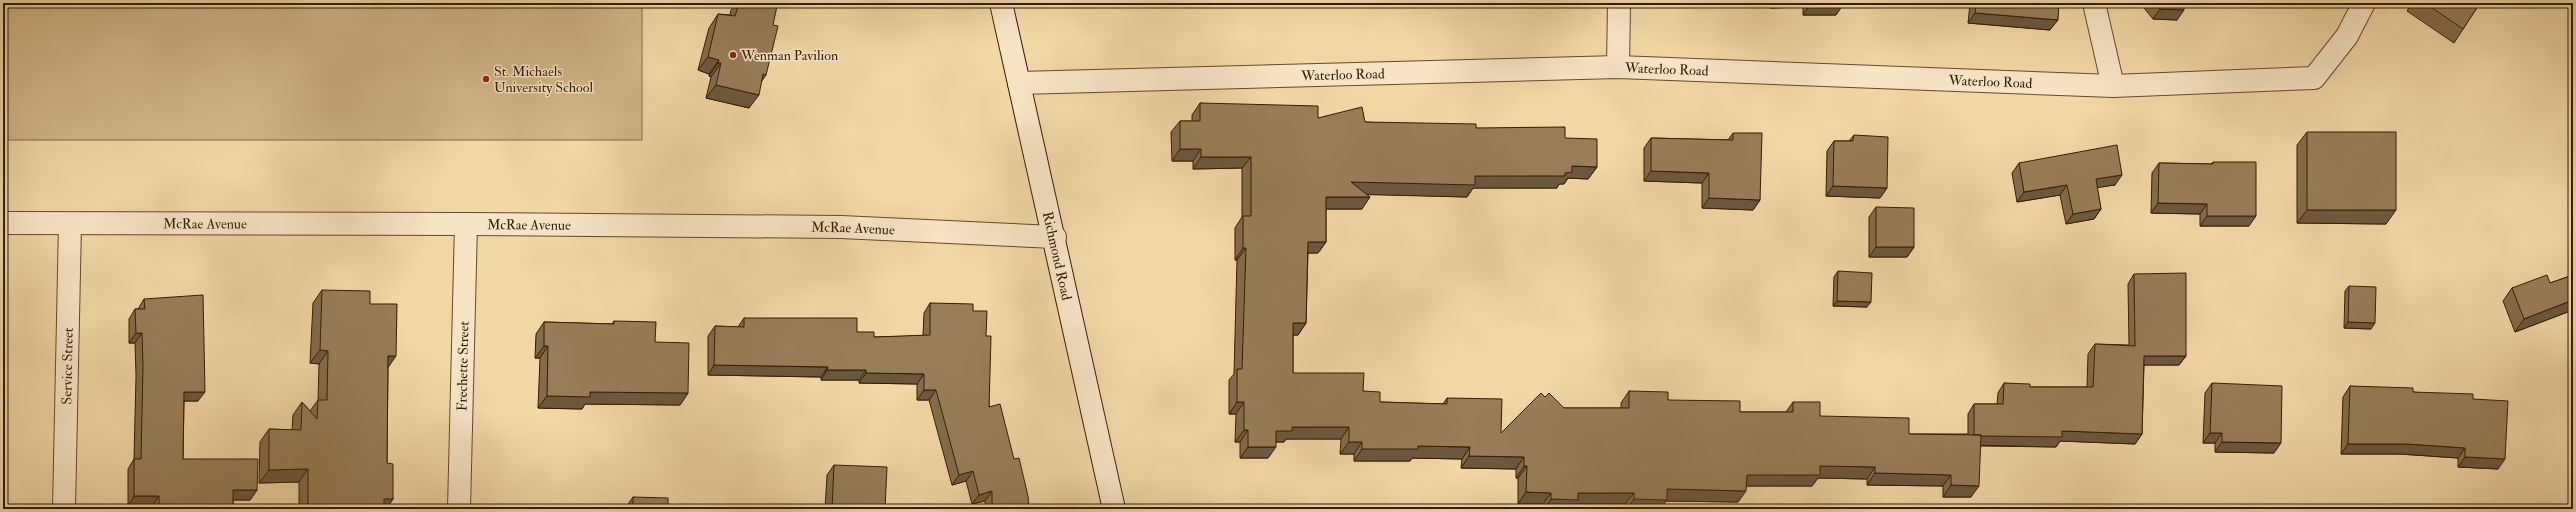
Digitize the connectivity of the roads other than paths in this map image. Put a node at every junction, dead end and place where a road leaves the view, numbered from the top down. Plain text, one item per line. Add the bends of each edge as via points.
1 (1001, 3) edge
2 (1619, 3) edge
3 (2094, 3) edge
4 (2364, 3) edge
5 (1618, 67) junction
6 (1019, 83) junction
7 (2113, 86) junction
8 (3, 223) edge
9 (70, 224) junction
10 (466, 224) junction
11 (1055, 237) junction
12 (64, 509) edge
13 (459, 509) edge
14 (1114, 509) edge

1 - 6 street, Richmond Road
2 - 5 street
3 - 7 street
4 - 7 street, Waterloo Road via 2347,36 2314,78
5 - 6 street, Waterloo Road
5 - 7 street, Waterloo Road
6 - 11 street, Richmond Road
8 - 9 street, McRae Avenue
9 - 10 street, McRae Avenue
9 - 12 street, Service Street
10 - 11 street, McRae Avenue via 842,227
10 - 13 street, Frechette Street
11 - 14 street, Richmond Road

